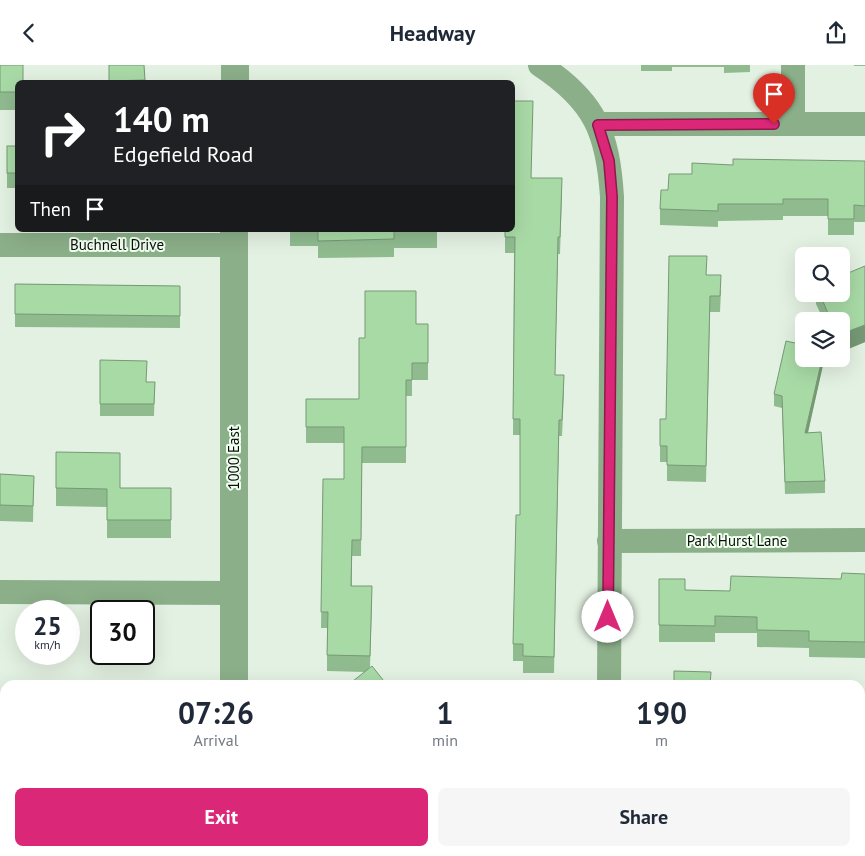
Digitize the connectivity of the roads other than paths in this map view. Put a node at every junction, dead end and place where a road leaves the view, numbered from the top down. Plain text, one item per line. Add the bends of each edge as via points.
1 (235, 65) edge
2 (540, 65) edge
3 (794, 65) edge
4 (235, 80) edge
5 (793, 124) junction
6 (865, 124) edge
7 (598, 125) junction
8 (234, 237) edge
9 (0, 245) edge
10 (865, 540) edge
11 (609, 541) junction
12 (0, 592) edge
13 (234, 593) junction
14 (234, 680) edge
15 (609, 680) edge

1 - 4 street
2 - 7 street via 581,100
3 - 5 street
5 - 6 street
5 - 7 street
7 - 11 street via 609,161 612,197
8 - 9 street, Buchnell Drive
8 - 13 street, 1000 East
10 - 11 street, Park Hurst Lane
11 - 15 street
12 - 13 street
13 - 14 street, 1000 East

